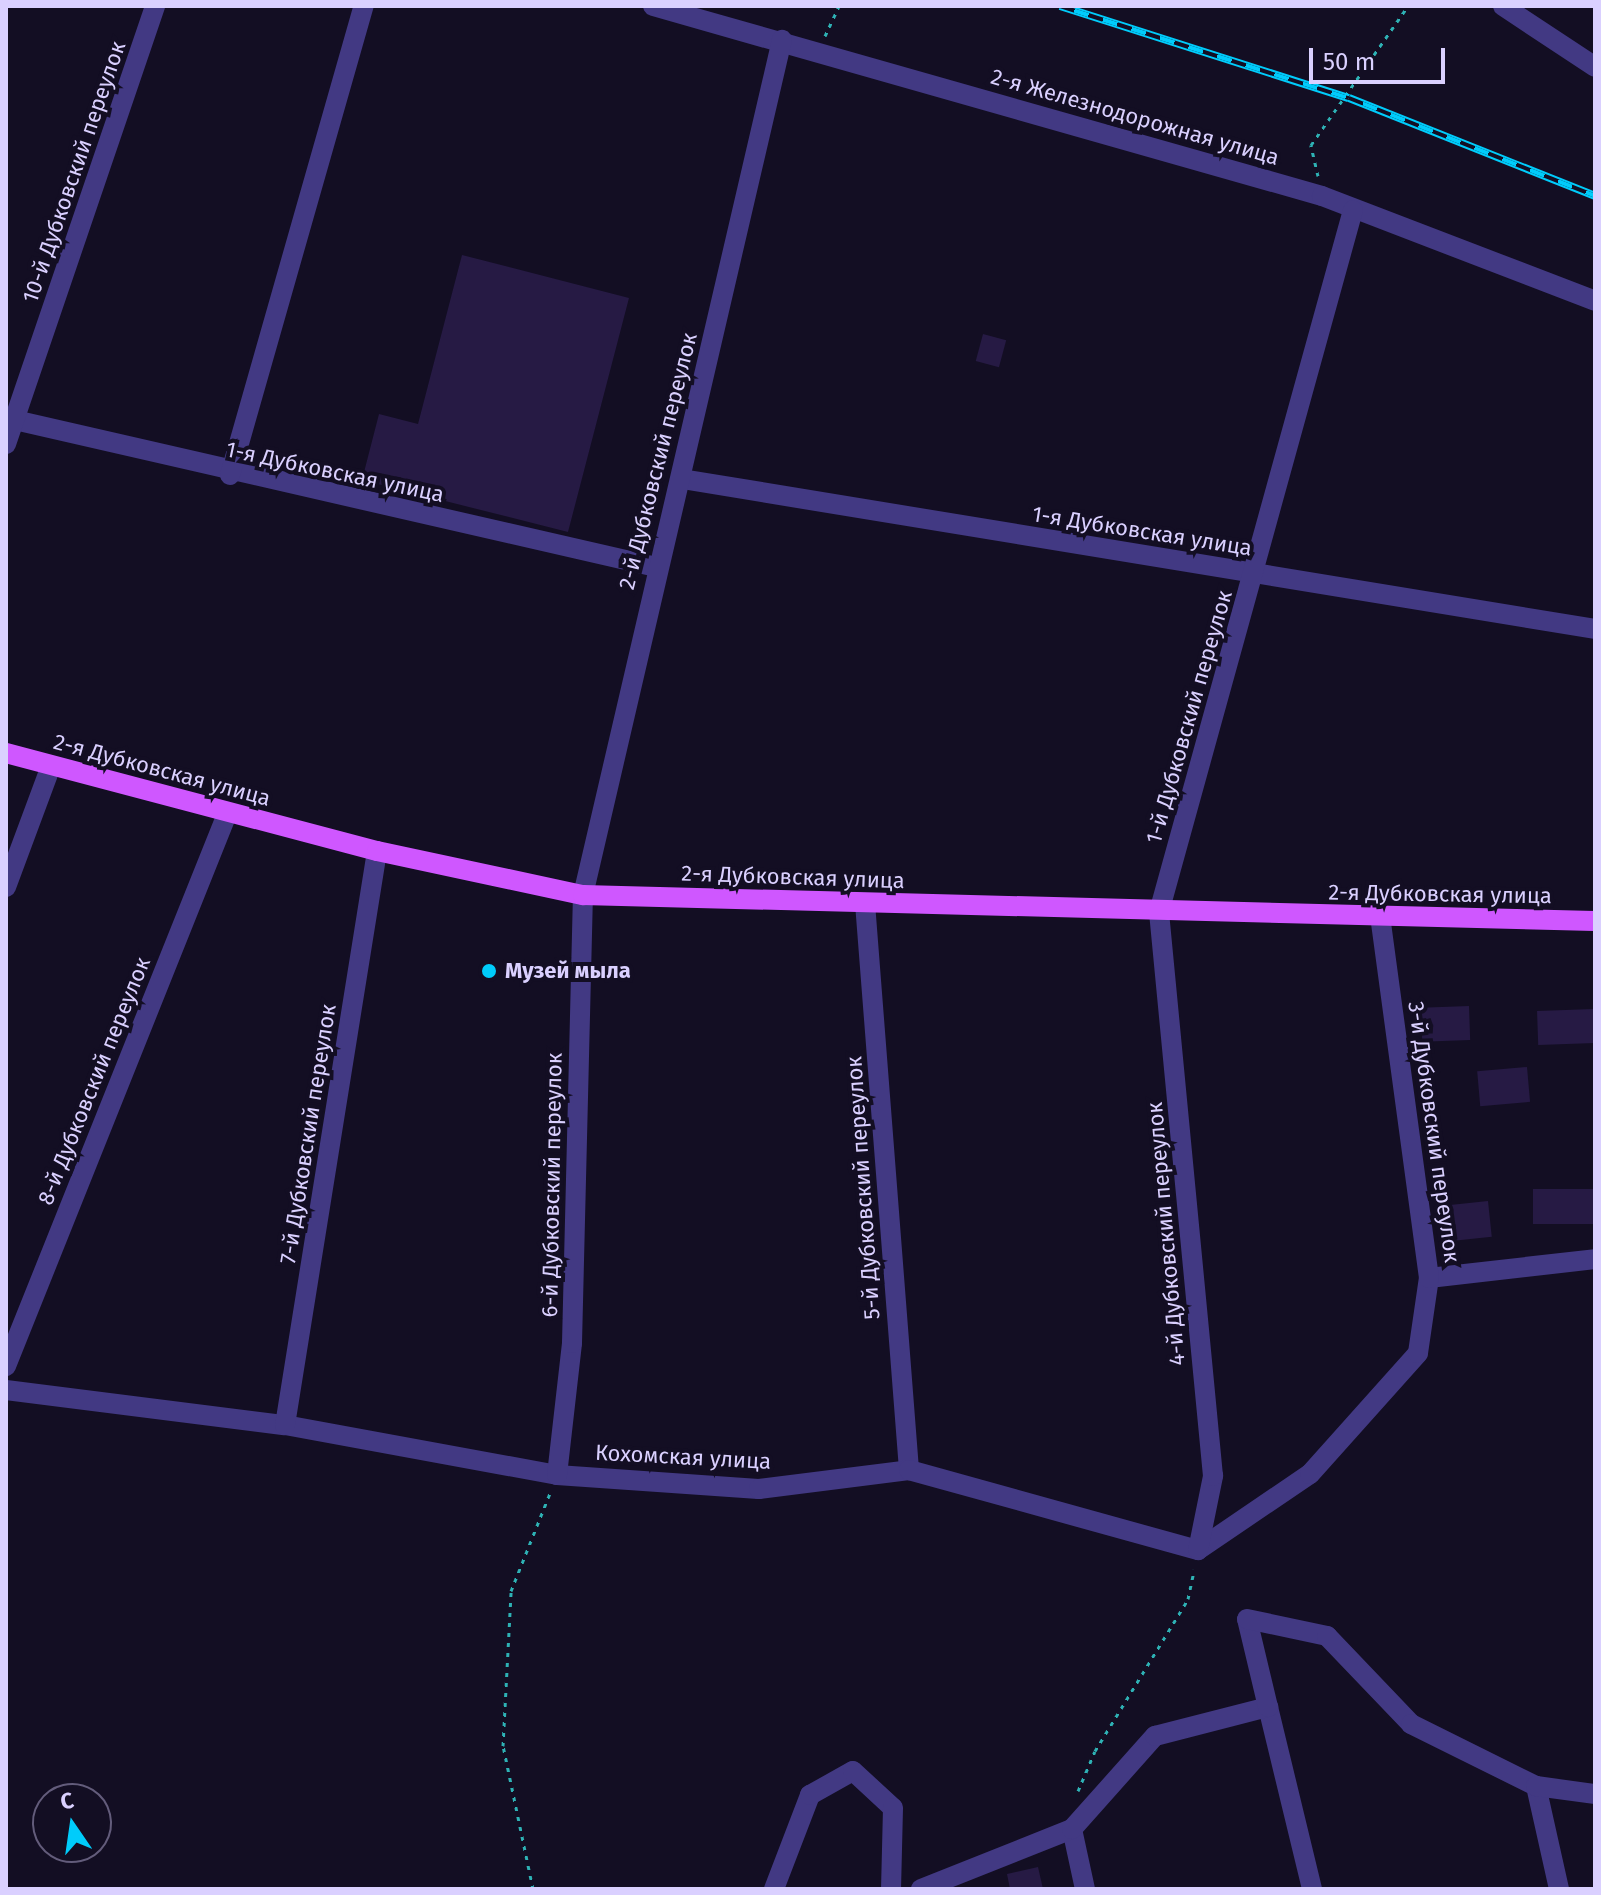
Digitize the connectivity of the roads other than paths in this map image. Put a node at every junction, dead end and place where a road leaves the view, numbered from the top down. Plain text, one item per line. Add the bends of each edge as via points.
1 (155, 6) edge
2 (364, 6) edge
3 (653, 6) edge
4 (1503, 6) edge
5 (782, 40) junction
6 (1595, 67) edge
7 (1353, 210) junction
8 (1595, 301) edge
9 (11, 420) edge
10 (6, 444) edge
11 (230, 475) junction
12 (682, 479) junction
13 (656, 567) junction
14 (1254, 574) junction
15 (1595, 629) edge
16 (6, 753) edge
17 (51, 766) junction
18 (227, 814) junction
19 (377, 851) junction
20 (6, 887) edge
21 (583, 895) junction
22 (865, 903) junction
23 (1159, 912) junction
24 (1380, 917) junction
25 (1595, 921) edge
26 (1595, 1259) edge
27 (1429, 1278) junction
28 (6, 1366) edge
29 (6, 1390) edge
30 (285, 1425) junction
31 (909, 1470) junction
32 (557, 1475) junction
33 (1198, 1550) junction
34 (1268, 1707) junction
35 (1536, 1786) junction
36 (1595, 1794) edge
37 (1072, 1829) junction
38 (774, 1889) edge
39 (891, 1889) edge
40 (921, 1889) edge
41 (1085, 1889) edge
42 (1312, 1889) edge
43 (1559, 1889) edge

1 - 9 street, 10-й Дубковский переулок
2 - 11 street
3 - 5 street, 2-я Железнодорожная улица
4 - 6 street
5 - 7 street, 2-я Железнодорожная улица via 1322,196
5 - 12 street, 2-й Дубковский переулок
7 - 8 street, 2-я Железнодорожная улица
7 - 14 street, 1-й Дубковский переулок
9 - 10 street, 10-й Дубковский переулок
9 - 11 street, 1-я Дубковская улица
11 - 13 street, 1-я Дубковская улица
12 - 13 street, 2-й Дубковский переулок
12 - 14 street, 1-я Дубковская улица
13 - 21 street, 2-й Дубковский переулок
14 - 15 street, 1-я Дубковская улица
14 - 23 street, 1-й Дубковский переулок
16 - 17 main road, 2-я Дубковская улица
17 - 18 main road, 2-я Дубковская улица
17 - 20 street
18 - 19 main road, 2-я Дубковская улица
18 - 28 street, 8-й Дубковский переулок
19 - 21 main road, 2-я Дубковская улица
19 - 30 street, 7-й Дубковский переулок
21 - 22 main road, 2-я Дубковская улица
21 - 32 street, 6-й Дубковский переулок via 572,1343
22 - 23 main road, 2-я Дубковская улица
22 - 31 street, 5-й Дубковский переулок
23 - 24 main road, 2-я Дубковская улица
23 - 33 street, 4-й Дубковский переулок via 1213,1476
24 - 25 main road, 2-я Дубковская улица
24 - 27 street, 3-й Дубковский переулок
26 - 27 street
27 - 33 street, 3-й Дубковский переулок via 1418,1353 1310,1474
29 - 30 street, Кохомская улица
30 - 32 street, Кохомская улица
31 - 32 street, Кохомская улица via 759,1489
31 - 33 street, Кохомская улица
34 - 35 street via 1247,1619 1327,1636 1411,1724
34 - 37 street via 1155,1736
34 - 42 street
35 - 36 street
35 - 43 street
37 - 40 street
37 - 41 street
38 - 39 street via 810,1795 853,1771 893,1808

